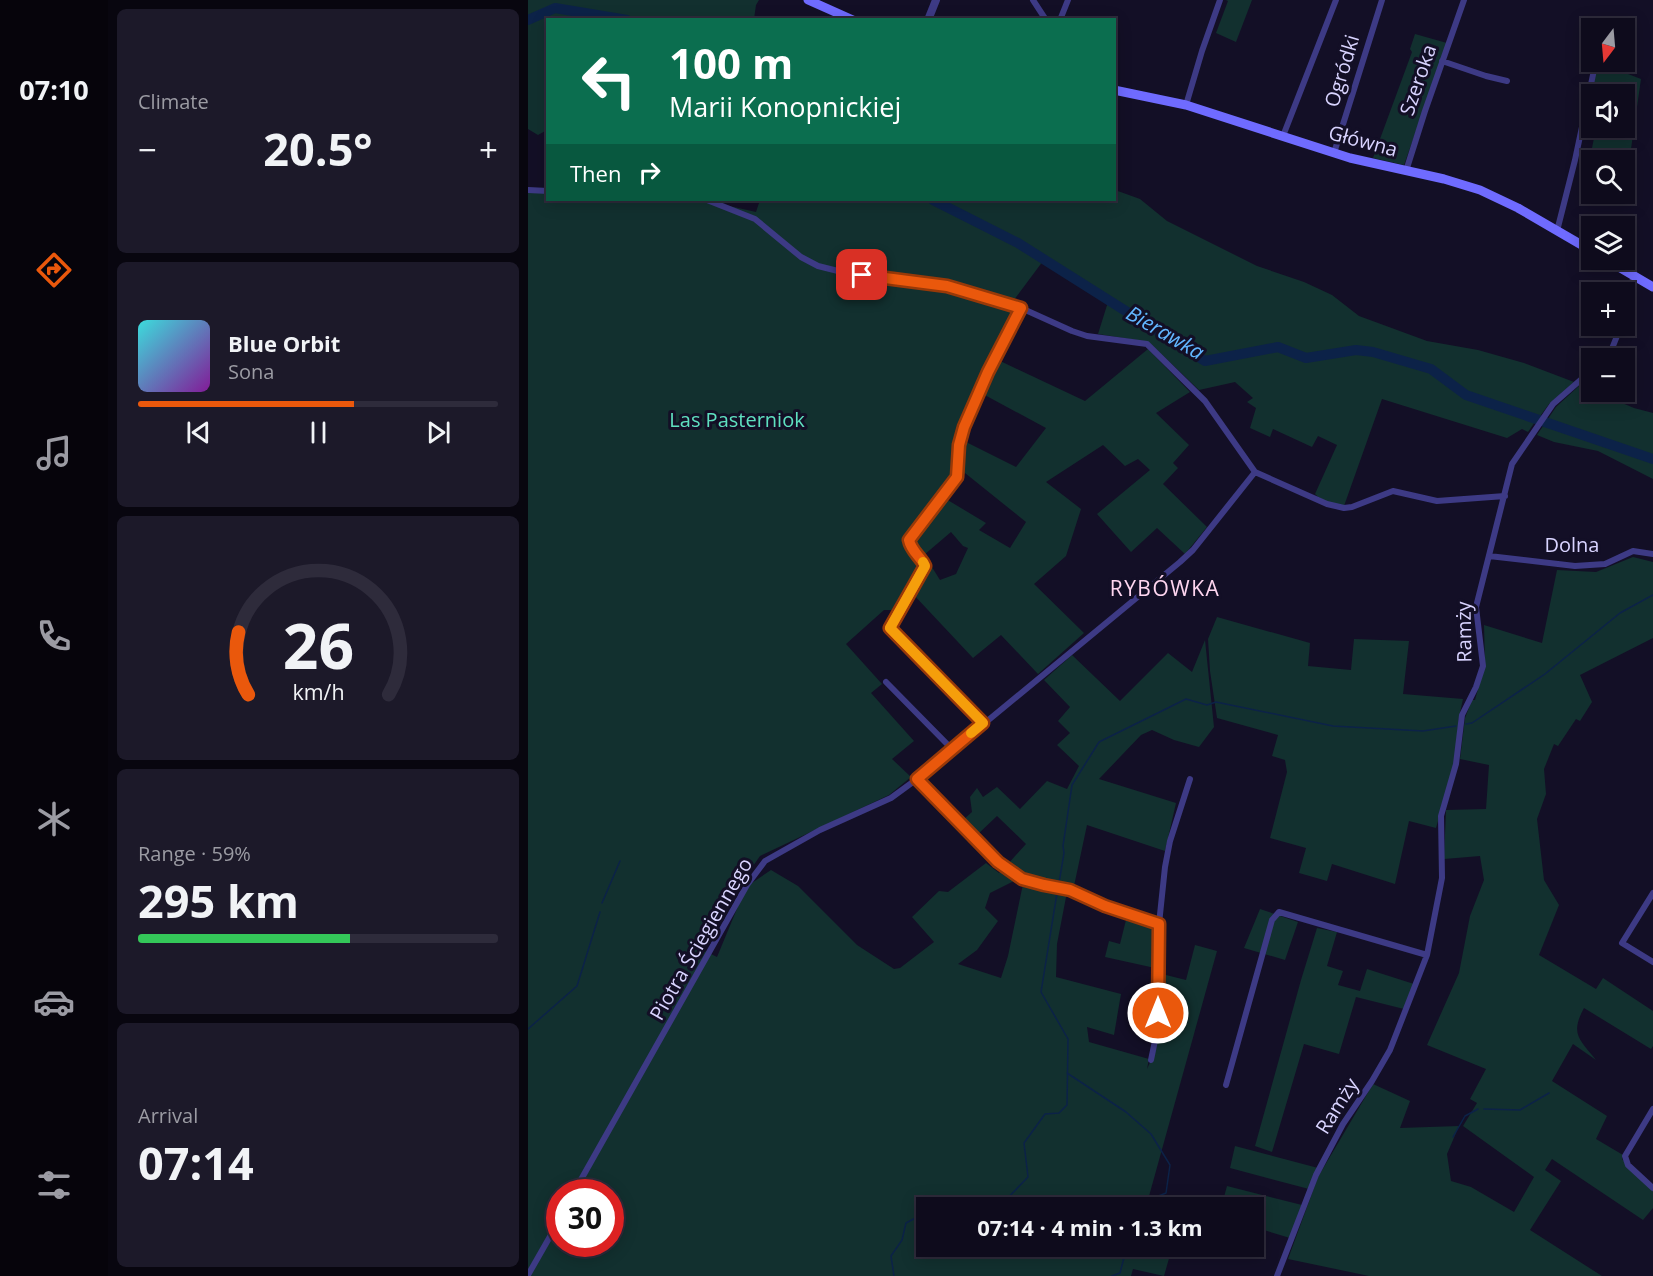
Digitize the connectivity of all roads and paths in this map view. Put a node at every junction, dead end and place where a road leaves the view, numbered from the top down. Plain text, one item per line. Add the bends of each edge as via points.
1 (808, 0) edge
2 (936, 0) edge
3 (1033, 0) edge
4 (1068, 0) edge
5 (1220, 0) edge
6 (1336, 0) edge
7 (1382, 0) edge
8 (1464, 0) edge
9 (848, 18) edge
10 (929, 18) edge
11 (1045, 18) edge
12 (1061, 18) edge
13 (1442, 61) junction
14 (1594, 72) edge
15 (1507, 81) dead end
16 (1116, 90) edge
17 (1186, 105) junction
18 (1283, 136) junction
19 (1334, 153) junction
20 (1406, 171) junction
21 (528, 190) edge
22 (546, 191) edge
23 (709, 201) edge
24 (1557, 231) junction
25 (1581, 244) edge
26 (1624, 270) edge
27 (1634, 276) junction
28 (1632, 282) edge
29 (1653, 287) edge
30 (1021, 308) junction
31 (1581, 380) edge
32 (1255, 472) junction
33 (1505, 496) junction
34 (1653, 554) edge
35 (1489, 556) junction
36 (886, 682) dead end
37 (983, 723) junction
38 (952, 749) junction
39 (917, 779) junction
40 (1190, 779) dead end
41 (1653, 893) edge
42 (1159, 924) junction
43 (1427, 955) junction
44 (1653, 962) edge
45 (1151, 1060) dead end
46 (1226, 1085) dead end
47 (1653, 1109) edge
48 (581, 1179) edge
49 (1653, 1188) edge
50 (546, 1244) edge
51 (528, 1275) edge
52 (1277, 1276) edge

1 - 9 main road
2 - 10 street
3 - 11 street
4 - 12 street
5 - 17 street
6 - 18 street
7 - 19 street, Ogródki
8 - 13 street, Szeroka
13 - 15 street
13 - 20 street, Szeroka
14 - 24 street
16 - 17 main road, Główna
17 - 18 main road, Główna
18 - 19 main road, Główna
19 - 20 main road, Główna
20 - 24 main road, Główna via 1487,193
21 - 22 street
23 - 30 street via 755,219 818,266 947,286
24 - 25 main road, Główna
26 - 27 main road
27 - 28 street
27 - 29 main road
30 - 32 street via 1087,336 1147,344 1205,401
30 - 37 street via 964,427 957,477 909,540 925,566 890,628
31 - 33 street, Ramży via 1553,404 1512,464
32 - 33 street via 1344,508 1393,491 1437,501
32 - 37 street, Piotra Ściegiennego via 1180,562
33 - 35 street, Ramży
34 - 35 street, Dolna via 1633,551 1605,564 1575,566
35 - 43 street, Ramży via 1476,607 1483,666 1462,715 1456,764 1441,816 1441,890
36 - 38 street
37 - 38 street, Piotra Ściegiennego
38 - 39 street, Piotra Ściegiennego
39 - 42 street via 1010,872
39 - 48 street, Piotra Ściegiennego via 891,798 819,830 760,867
40 - 42 street via 1168,850
41 - 44 street via 1622,943
42 - 45 street via 1160,994
43 - 46 street via 1279,912 1272,920
43 - 52 street, Ramży via 1390,1050 1342,1124 1316,1175
47 - 49 street via 1624,1160
50 - 51 street

